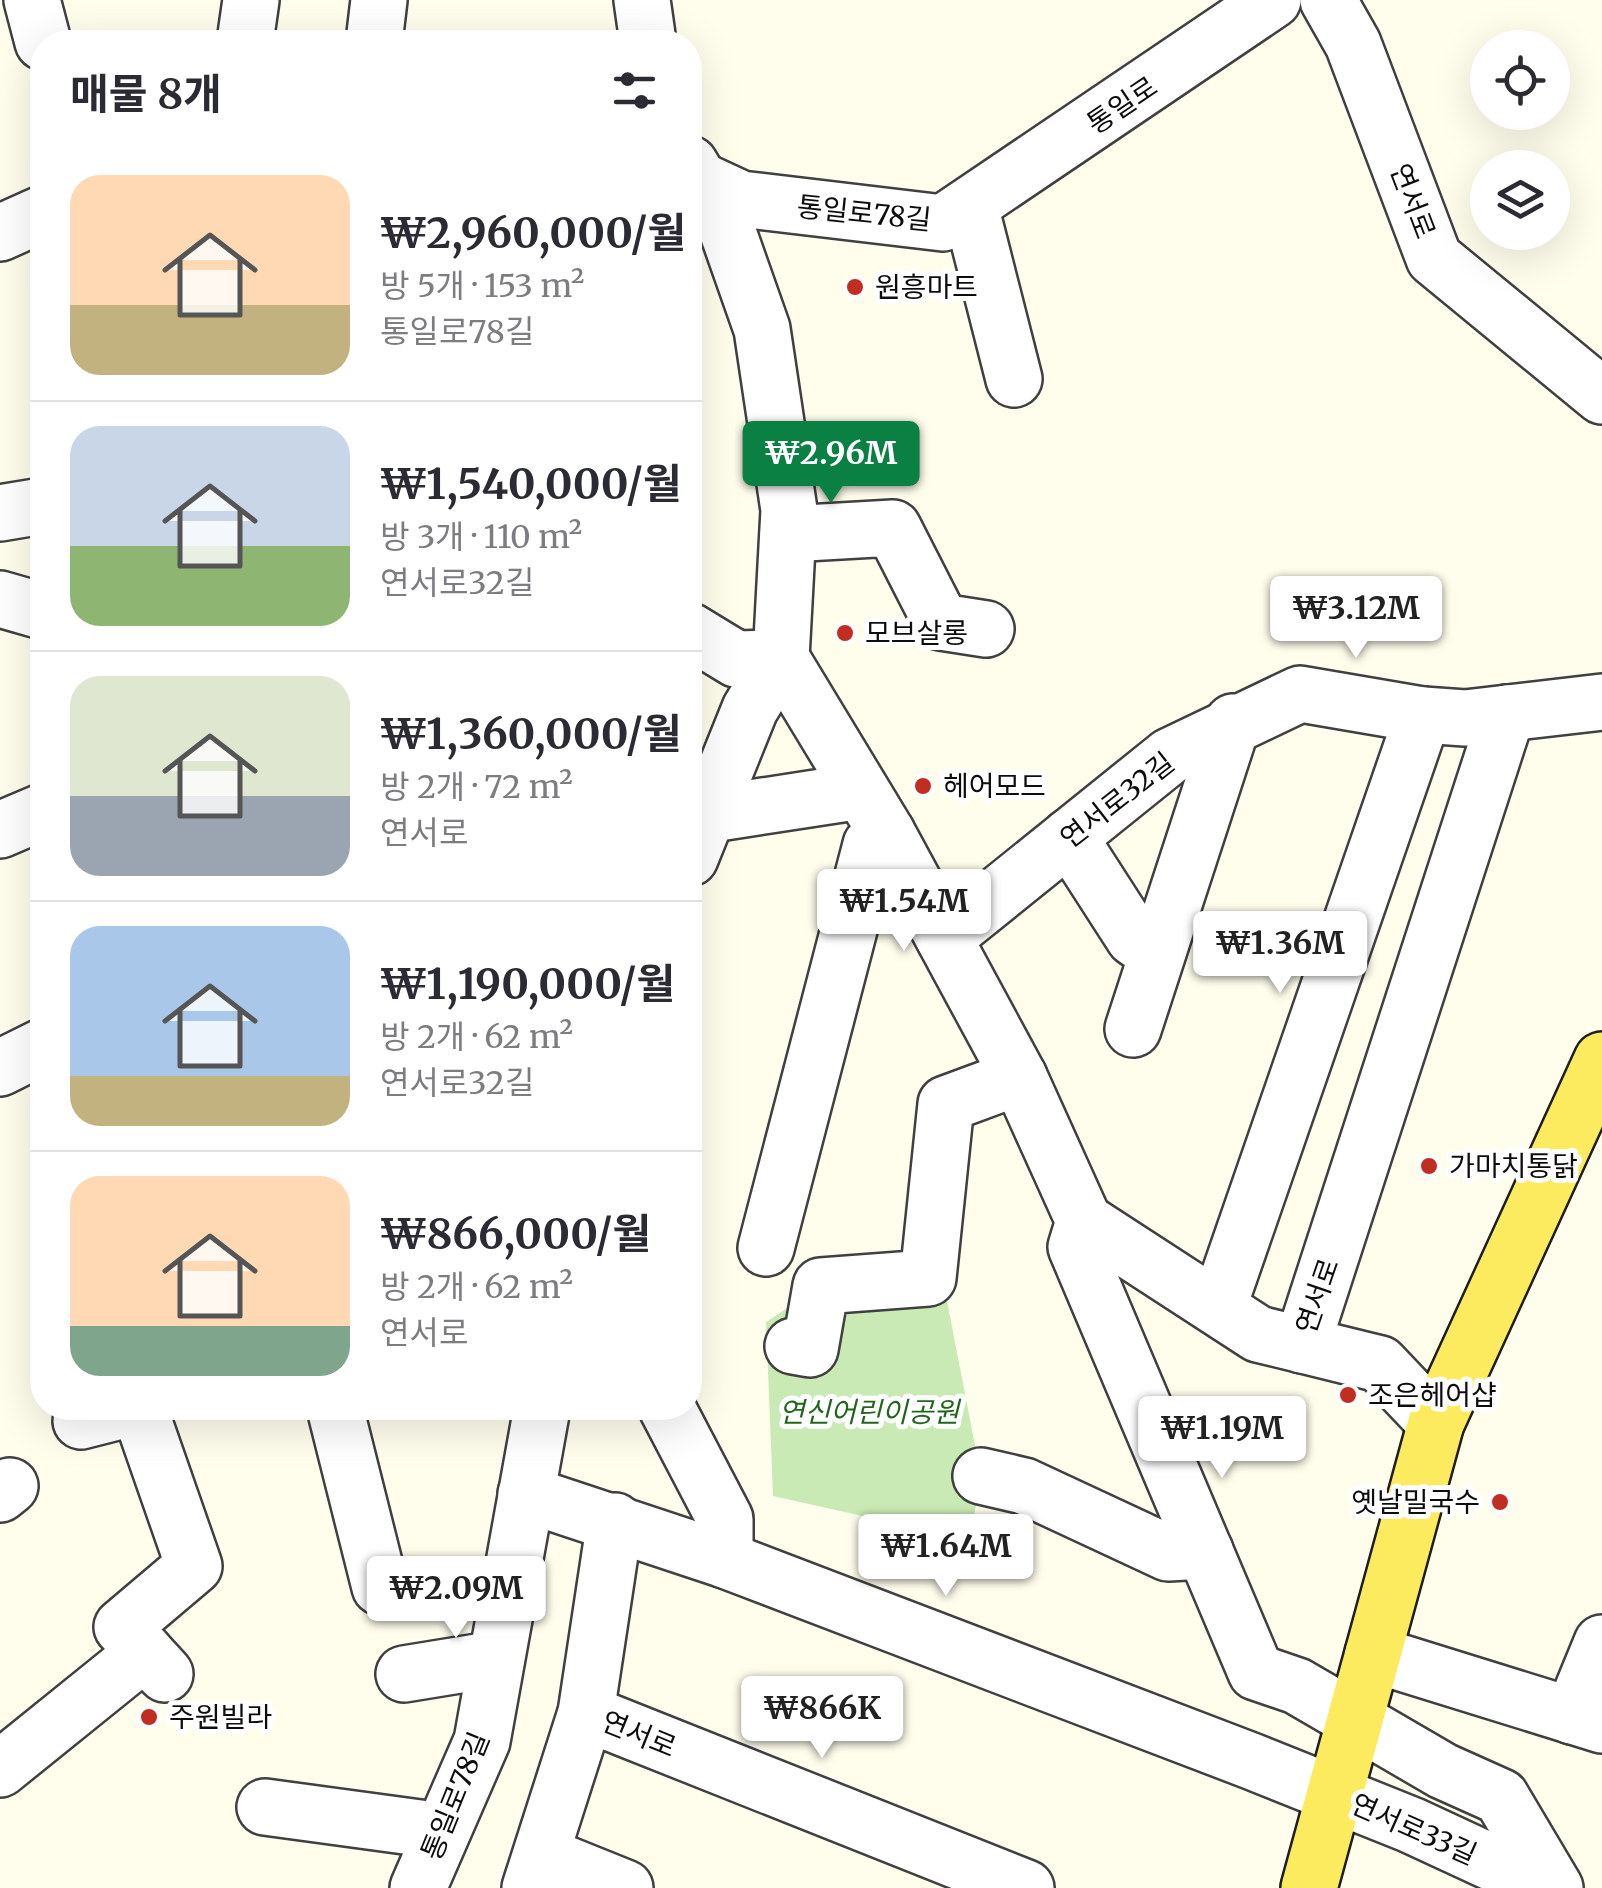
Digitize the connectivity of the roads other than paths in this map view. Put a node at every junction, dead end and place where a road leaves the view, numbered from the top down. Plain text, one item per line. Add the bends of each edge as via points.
1 (32, 0) edge
2 (251, 0) edge
3 (380, 0) edge
4 (642, 0) edge
5 (1273, 0) edge
6 (1328, 0) edge
7 (40, 30) edge
8 (247, 30) edge
9 (376, 30) edge
10 (646, 30) edge
11 (702, 180) edge
12 (702, 188) edge
13 (970, 206) junction
14 (30, 219) edge
15 (0, 233) edge
16 (1014, 379) dead end
17 (1602, 396) edge
18 (30, 508) edge
19 (0, 512) edge
20 (788, 534) junction
21 (0, 599) edge
22 (30, 608) edge
23 (986, 629) dead end
24 (702, 638) edge
25 (782, 658) junction
26 (1602, 702) edge
27 (1506, 713) junction
28 (1422, 715) junction
29 (1233, 722) junction
30 (874, 812) junction
31 (30, 817) edge
32 (702, 820) edge
33 (0, 830) edge
34 (702, 835) edge
35 (1069, 838) junction
36 (944, 938) junction
37 (1158, 954) junction
38 (1133, 1029) dead end
39 (30, 1053) edge
40 (0, 1068) edge
41 (1019, 1077) junction
42 (1597, 1083) edge
43 (1084, 1221) junction
44 (766, 1248) dead end
45 (1218, 1305) junction
46 (1302, 1345) junction
47 (793, 1346) dead end
48 (121, 1420) edge
49 (338, 1420) edge
50 (540, 1420) edge
51 (672, 1420) edge
52 (1436, 1423) junction
53 (981, 1476) dead end
54 (526, 1494) junction
55 (616, 1520) junction
56 (1205, 1551) junction
57 (725, 1560) junction
58 (380, 1587) dead end
59 (1602, 1643) edge
60 (1373, 1654) junction
61 (496, 1659) junction
62 (404, 1674) dead end
63 (586, 1713) junction
64 (1587, 1720) edge
65 (1355, 1721) junction
66 (0, 1769) edge
67 (1335, 1795) junction
68 (265, 1807) dead end
69 (442, 1831) junction
70 (536, 1871) edge
71 (418, 1888) edge
72 (625, 1888) edge
73 (1026, 1888) edge
74 (1309, 1888) edge
75 (1547, 1888) edge
76 (1555, 1888) edge

1 - 7 street
2 - 8 street
3 - 9 street
4 - 10 street
5 - 13 street, 통일로
6 - 17 street, 연서로 via 1354,44 1434,258
11 - 13 street, 통일로78길 via 741,199 884,219 943,223
12 - 20 street, 통일로78길 via 724,221 762,330
13 - 16 street, 통일로78길
14 - 15 street
18 - 19 street
20 - 23 street via 894,528 941,622
20 - 25 street, 통일로78길
21 - 22 street
24 - 25 street via 736,659
25 - 30 street
25 - 32 street, 통일로78길 via 750,709
26 - 27 street
27 - 28 street
27 - 46 street, 연서로
28 - 29 street via 1300,694
28 - 45 street
29 - 35 street, 연서로32길 via 1170,756
29 - 37 street, 연서로32길
30 - 34 street
30 - 36 street
30 - 44 street via 871,845
31 - 33 street
35 - 36 street, 연서로32길
35 - 37 street via 1134,938
36 - 41 street
37 - 38 street, 연서로32길
39 - 40 street
41 - 43 street
41 - 47 street via 946,1104 928,1278 820,1286 810,1349
42 - 52 main road
43 - 45 street, 연서로
43 - 56 street via 1076,1247
45 - 46 street, 연서로 via 1258,1334
46 - 52 street via 1380,1364
48 - 66 street via 194,1566 122,1627 155,1663
49 - 58 street
50 - 54 street, 통일로78길
51 - 57 street via 725,1519
52 - 60 main road
53 - 56 street via 1024,1486 1168,1552
54 - 55 street
54 - 61 street, 통일로78길
55 - 57 street
55 - 63 street
56 - 65 street via 1256,1672 1297,1686
57 - 67 street
59 - 64 street
60 - 64 street
60 - 65 main road
61 - 62 street
61 - 69 street, 통일로78길 via 482,1741
63 - 70 street
63 - 73 street, 연서로
65 - 67 main road
65 - 76 street via 1443,1772 1501,1796
67 - 74 main road
67 - 75 street, 연서로33길
68 - 69 street
69 - 71 street, 통일로78길
70 - 72 street

